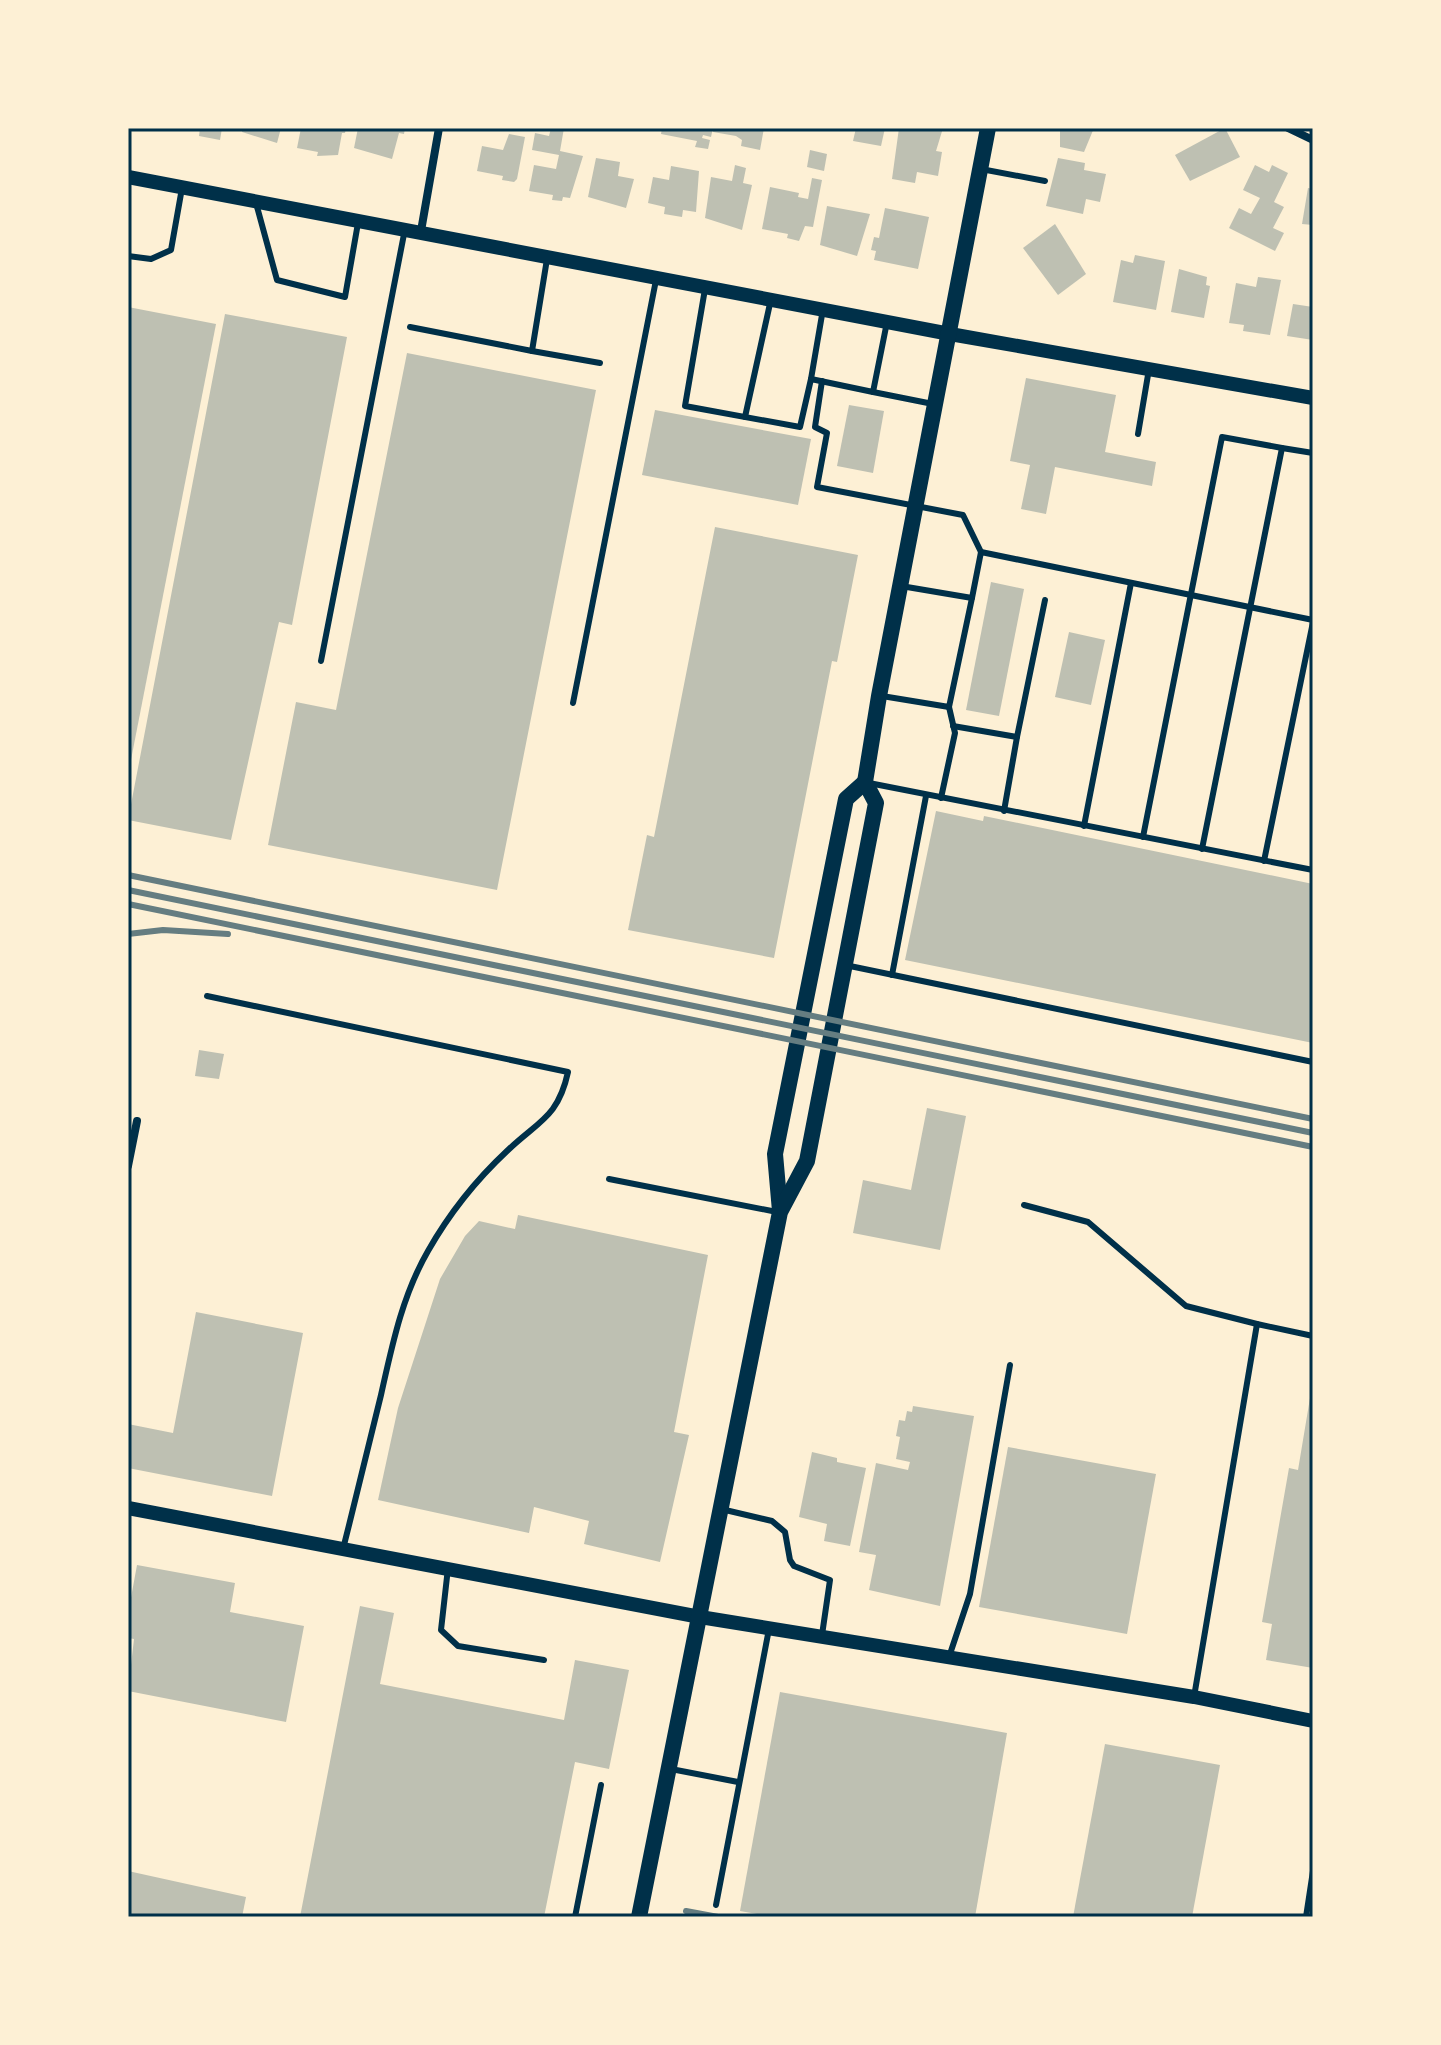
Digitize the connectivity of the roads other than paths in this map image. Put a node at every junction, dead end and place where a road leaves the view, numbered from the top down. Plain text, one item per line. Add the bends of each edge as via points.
1 (439, 128) edge
2 (988, 128) edge
3 (1288, 128) edge
4 (1313, 140) edge
5 (981, 169) junction
6 (128, 177) edge
7 (1045, 181) dead end
8 (182, 187) junction
9 (256, 200) junction
10 (359, 219) junction
11 (405, 228) junction
12 (421, 231) junction
13 (547, 255) junction
14 (128, 256) edge
15 (656, 277) junction
16 (706, 286) junction
17 (771, 299) junction
18 (823, 309) junction
19 (887, 322) junction
20 (410, 327) dead end
21 (950, 334) junction
22 (532, 351) junction
23 (600, 363) dead end
24 (1149, 369) junction
25 (811, 379) junction
26 (822, 381) junction
27 (873, 392) junction
28 (1313, 398) edge
29 (936, 405) junction
30 (745, 417) junction
31 (1138, 434) dead end
32 (1282, 448) junction
33 (1313, 453) edge
34 (916, 505) junction
35 (981, 552) junction
36 (1131, 583) junction
37 (901, 586) junction
38 (1191, 592) junction
39 (972, 598) junction
40 (1045, 600) dead end
41 (1252, 605) junction
42 (1313, 621) edge
43 (321, 661) dead end
44 (879, 696) junction
45 (573, 703) dead end
46 (949, 707) junction
47 (953, 726) junction
48 (1017, 737) junction
49 (865, 782) junction
50 (926, 796) junction
51 (941, 798) junction
52 (1004, 811) junction
53 (1084, 826) junction
54 (1143, 837) junction
55 (1202, 849) junction
56 (1264, 861) junction
57 (1313, 870) edge
58 (845, 965) junction
59 (892, 975) junction
60 (207, 996) dead end
61 (1313, 1062) edge
62 (137, 1121) dead end
63 (128, 1166) edge
64 (609, 1179) dead end
65 (1024, 1205) dead end
66 (780, 1212) junction
67 (1257, 1324) junction
68 (1313, 1336) edge
69 (1010, 1365) dead end
70 (128, 1508) edge
71 (721, 1509) junction
72 (343, 1549) junction
73 (448, 1568) junction
74 (700, 1617) junction
75 (769, 1629) junction
76 (822, 1637) junction
77 (949, 1657) junction
78 (544, 1660) dead end
79 (1194, 1697) junction
80 (1313, 1721) edge
81 (669, 1768) junction
82 (738, 1782) junction
83 (601, 1785) dead end
84 (1313, 1871) edge
85 (716, 1905) dead end
86 (575, 1917) edge
87 (639, 1917) edge
88 (1306, 1917) edge

1 - 12 street
2 - 5 main road
3 - 4 street
5 - 7 lane
5 - 21 main road
6 - 8 street
8 - 9 street
8 - 14 lane via 171,250 151,259
9 - 10 street
9 - 10 lane via 277,280 345,297
10 - 11 street
11 - 12 street
11 - 43 lane
12 - 13 street
13 - 15 street
13 - 22 lane
15 - 16 street
15 - 45 lane
16 - 17 street
16 - 30 lane via 685,406
17 - 18 street
17 - 30 lane
18 - 19 street
18 - 25 lane
19 - 21 street
19 - 27 lane
20 - 22 lane
21 - 24 street
21 - 29 main road
22 - 23 lane
24 - 28 street
24 - 31 lane
25 - 26 lane
25 - 30 lane via 800,427
26 - 27 lane
26 - 34 lane via 815,427 827,433 817,487
27 - 29 lane
29 - 34 main road
32 - 33 lane
32 - 38 lane via 1222,437
32 - 41 lane
34 - 35 lane via 963,515
34 - 37 main road
35 - 36 lane
35 - 39 lane
36 - 38 lane
36 - 53 lane
37 - 39 lane
37 - 44 main road
38 - 41 lane
38 - 54 lane
39 - 46 lane
40 - 48 lane
41 - 42 lane
41 - 55 lane
42 - 56 lane
44 - 46 lane
44 - 49 main road
46 - 47 lane
47 - 48 lane
47 - 51 lane
48 - 52 lane
49 - 50 lane
49 - 58 main road via 876,803
49 - 66 main road via 846,799 775,1154
50 - 51 lane
50 - 59 lane
51 - 52 lane
52 - 53 lane
53 - 54 lane
54 - 55 lane
55 - 56 lane
56 - 57 lane
58 - 59 lane
58 - 66 main road via 807,1161
59 - 61 lane
60 - 72 lane via 568,1072 551,1115 468,1193 415,1275 395,1334
62 - 63 street
64 - 66 lane
65 - 67 lane via 1088,1222 1186,1306
66 - 71 main road
67 - 68 lane
67 - 79 lane
69 - 77 lane via 970,1594
70 - 72 street
71 - 74 main road
71 - 76 lane via 772,1521 785,1532 794,1566 830,1580
72 - 73 street
73 - 74 street
73 - 78 lane via 441,1630 458,1646
74 - 75 street
74 - 81 main road
75 - 76 street
75 - 82 lane
76 - 77 street
77 - 79 street
79 - 80 street
81 - 82 lane
81 - 87 main road
82 - 85 lane
83 - 86 lane
84 - 88 lane

